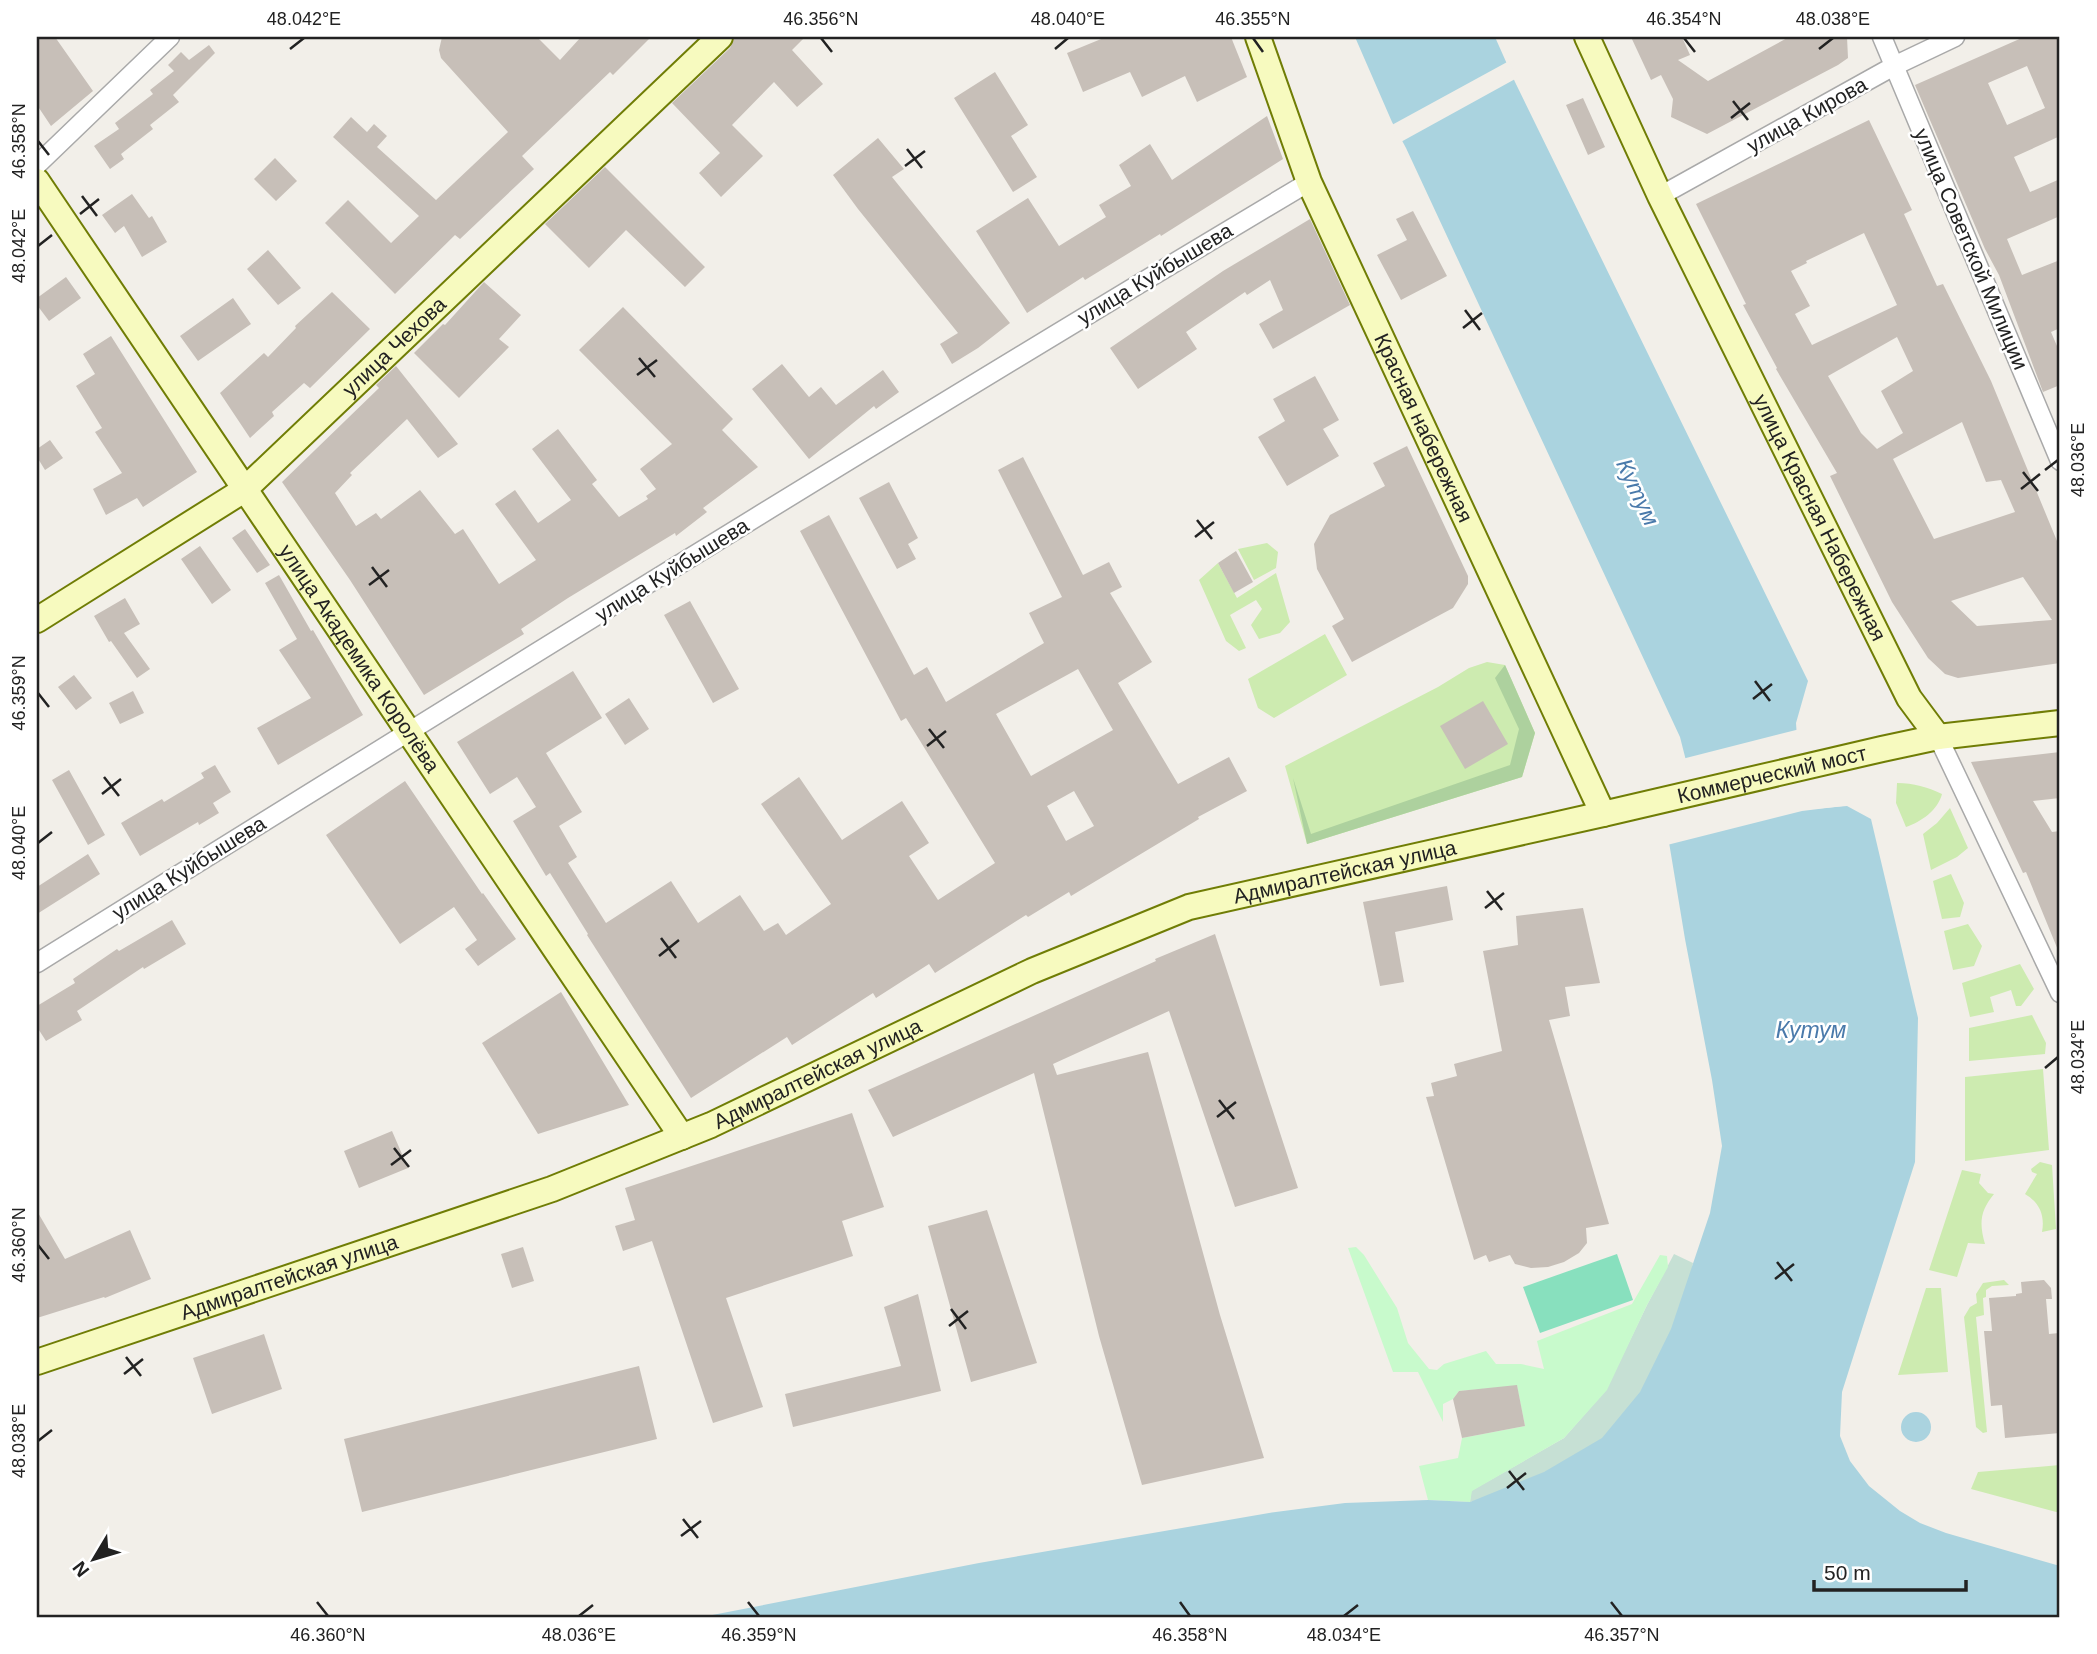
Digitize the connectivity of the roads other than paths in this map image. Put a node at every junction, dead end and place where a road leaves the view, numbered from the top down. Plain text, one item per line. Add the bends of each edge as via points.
1 (170, 37) edge
2 (720, 37) edge
3 (1258, 37) edge
4 (1587, 37) edge
5 (1882, 37) edge
6 (1955, 37) edge
7 (1894, 66) junction
8 (37, 165) edge
9 (37, 180) edge
10 (1309, 182) junction
11 (1660, 196) junction
12 (2060, 461) edge
13 (244, 490) junction
14 (37, 620) edge
15 (2060, 723) edge
16 (409, 731) junction
17 (1938, 737) junction
18 (1603, 814) junction
19 (37, 963) edge
20 (2060, 993) edge
21 (682, 1137) junction
22 (37, 1362) edge

1 - 8 street
2 - 13 main road, улица Чехова
3 - 10 main road, Красная набережная
4 - 11 main road, улица Красная Набережная
5 - 7 street, улица Советской Милиции
6 - 7 street, улица Кирова
7 - 11 street, улица Кирова
7 - 12 street, улица Советской Милиции
9 - 13 main road, улица Академика Королёва
10 - 16 street, улица Куйбышева
10 - 18 main road, Красная набережная
11 - 17 main road, улица Красная Набережная via 1909,698
13 - 14 main road, улица Чехова
13 - 16 main road, улица Академика Королёва
15 - 17 main road
16 - 19 street, улица Куйбышева
16 - 21 main road, улица Академика Королёва
17 - 18 main road, Коммерческий мост
17 - 20 street, улица Красная Набережная
18 - 21 main road, Адмиралтейская улица via 1189,906 1032,971
21 - 22 main road, Адмиралтейская улица via 552,1189

